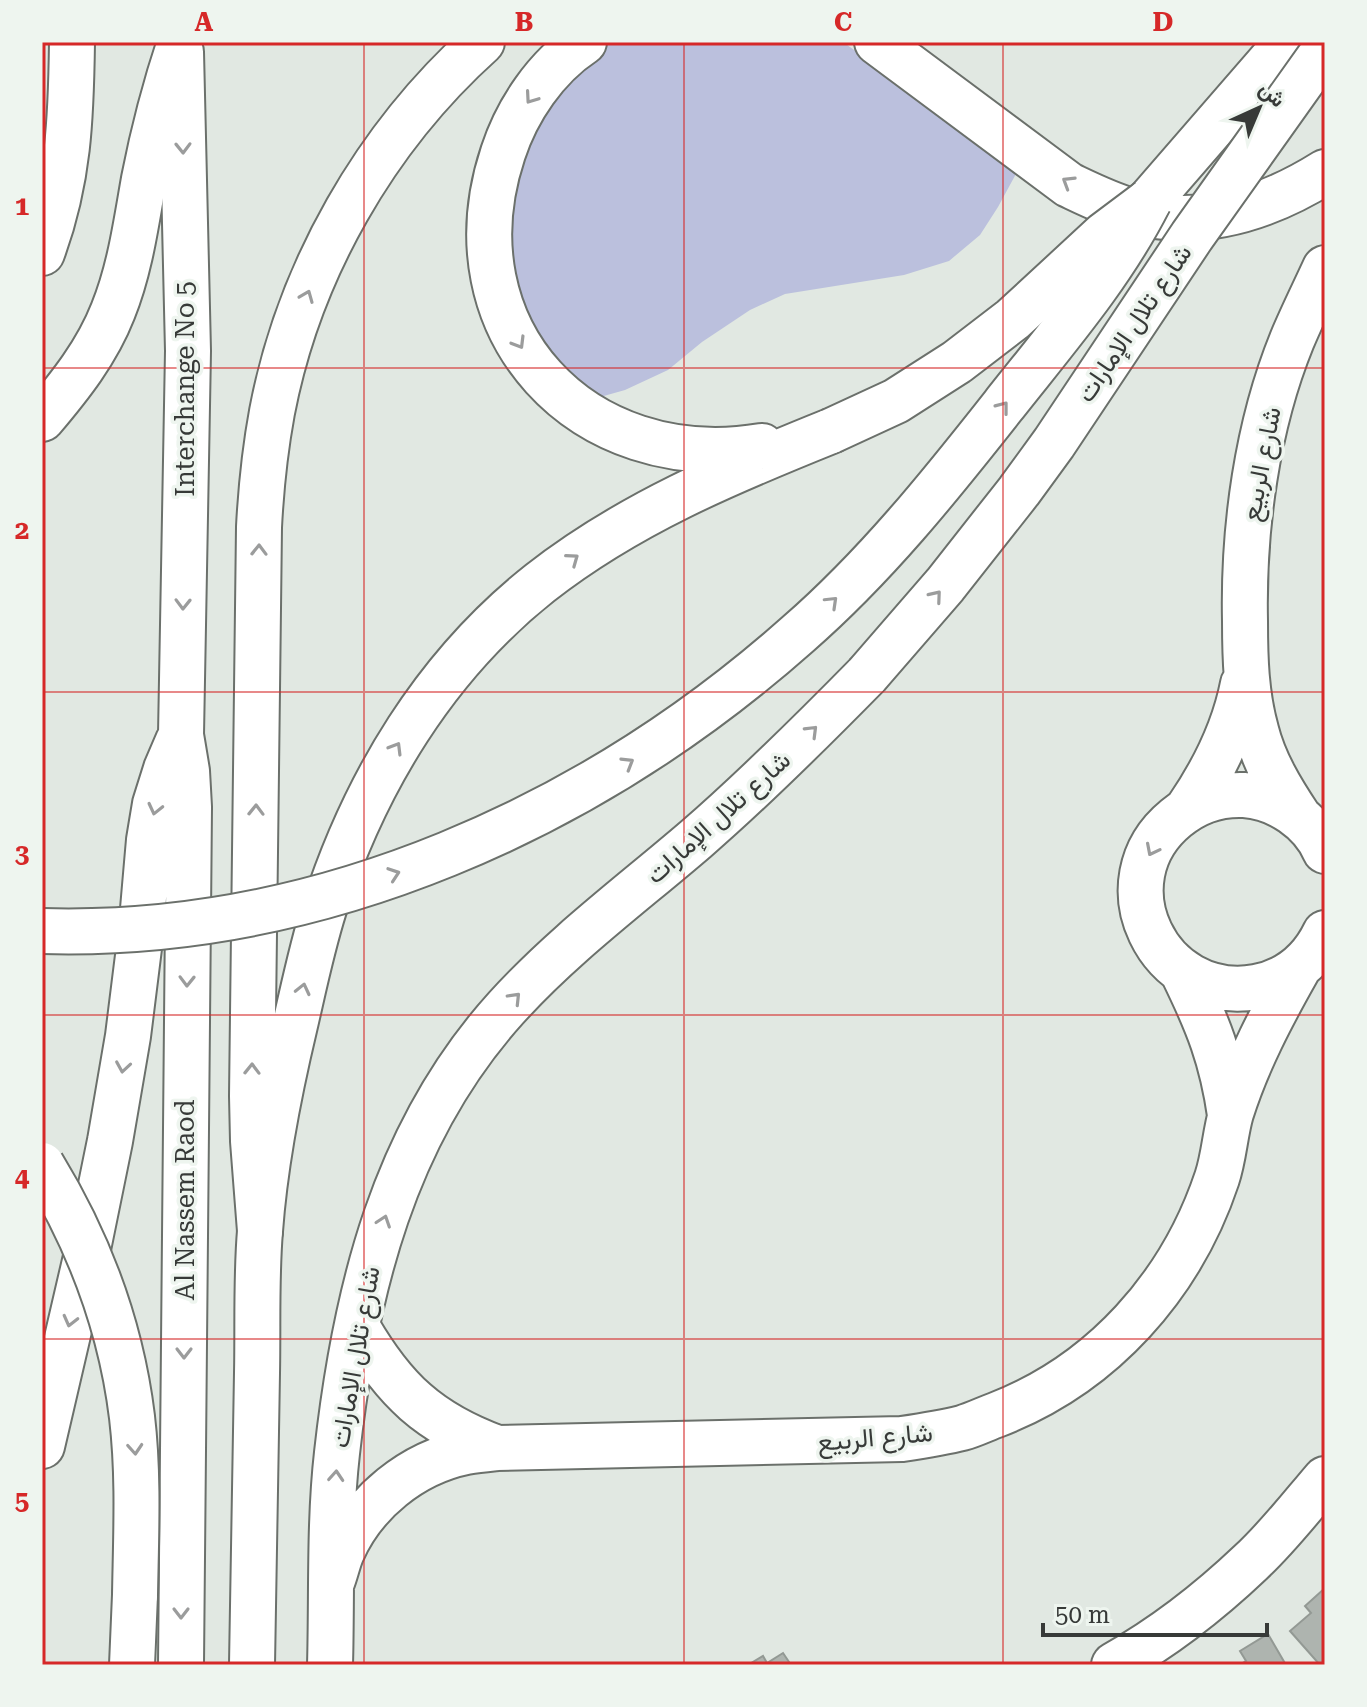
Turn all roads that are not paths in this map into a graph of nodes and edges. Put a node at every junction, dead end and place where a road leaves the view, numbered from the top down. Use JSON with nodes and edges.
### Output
{"nodes":[{"id":1,"x":72,"y":42,"type":"edge"},
{"id":2,"x":180,"y":42,"type":"edge"},
{"id":3,"x":482,"y":42,"type":"edge"},
{"id":4,"x":584,"y":42,"type":"edge"},
{"id":5,"x":877,"y":42,"type":"edge"},
{"id":6,"x":1287,"y":42,"type":"edge"},
{"id":7,"x":1325,"y":49,"type":"edge"},
{"id":8,"x":1325,"y":172,"type":"edge"},
{"id":9,"x":1149,"y":201,"type":"junction"},
{"id":10,"x":42,"y":253,"type":"edge"},
{"id":11,"x":1325,"y":268,"type":"edge"},
{"id":12,"x":42,"y":419,"type":"edge"},
{"id":13,"x":831,"y":431,"type":"junction"},
{"id":14,"x":1245,"y":670,"type":"junction"},
{"id":15,"x":181,"y":735,"type":"junction"},
{"id":16,"x":1188,"y":808,"type":"junction"},
{"id":17,"x":1317,"y":837,"type":"edge"},
{"id":18,"x":42,"y":931,"type":"edge"},
{"id":19,"x":1316,"y":949,"type":"edge"},
{"id":20,"x":1183,"y":973,"type":"junction"},
{"id":21,"x":1230,"y":1115,"type":"junction"},
{"id":22,"x":42,"y":1165,"type":"edge"},
{"id":23,"x":260,"y":1231,"type":"junction"},
{"id":24,"x":358,"y":1328,"type":"junction"},
{"id":25,"x":42,"y":1446,"type":"edge"},
{"id":26,"x":497,"y":1448,"type":"junction"},
{"id":27,"x":1325,"y":1479,"type":"edge"},
{"id":28,"x":332,"y":1582,"type":"junction"},
{"id":29,"x":132,"y":1665,"type":"edge"},
{"id":30,"x":181,"y":1665,"type":"edge"},
{"id":31,"x":252,"y":1665,"type":"edge"},
{"id":32,"x":330,"y":1665,"type":"edge"},
{"id":33,"x":1114,"y":1665,"type":"edge"}],
"edges":[{"from":1,"to":10,"type":"main road"},
{"from":2,"to":12,"type":"main road"},
{"from":2,"to":15,"type":"main road","name":"Interchange No 5","one_way":true},
{"from":23,"to":3,"type":"main road","one_way":true},
{"from":4,"to":13,"type":"main road","one_way":true},
{"from":8,"to":5,"type":"main road","one_way":true},
{"from":6,"to":9,"type":"main road"},
{"from":24,"to":7,"type":"main road","name":"شارع تلال الإمارات","one_way":true,"bridge":true},
{"from":9,"to":13,"type":"main road","bridge":true},
{"from":18,"to":9,"type":"main road","one_way":true,"bridge":true},
{"from":11,"to":14,"type":"main road","name":"شارع الربيع"},
{"from":23,"to":13,"type":"main road","one_way":true},
{"from":14,"to":16,"type":"main road","name":"شارع الربيع"},
{"from":14,"to":17,"type":"main road","name":"شارع الربيع"},
{"from":15,"to":25,"type":"main road","one_way":true},
{"from":15,"to":30,"type":"main road","name":"Al Nassem Raod","one_way":true},
{"from":16,"to":17,"type":"main road"},
{"from":16,"to":20,"type":"main road","one_way":true},
{"from":19,"to":20,"type":"main road"},
{"from":19,"to":21,"type":"main road","name":"شارع الربيع"},
{"from":20,"to":21,"type":"main road","name":"شارع الربيع"},
{"from":21,"to":26,"type":"main road","name":"شارع الربيع"},
{"from":22,"to":29,"type":"main road","one_way":true,"bridge":true},
{"from":23,"to":31,"type":"main road"},
{"from":24,"to":26,"type":"main road","name":"شارع الربيع"},
{"from":28,"to":24,"type":"main road","name":"شارع تلال الإمارات","one_way":true},
{"from":26,"to":28,"type":"main road","name":"شارع الربيع"},
{"from":27,"to":33,"type":"main road"},
{"from":28,"to":32,"type":"main road","name":"شارع تلال الإمارات"}]}
